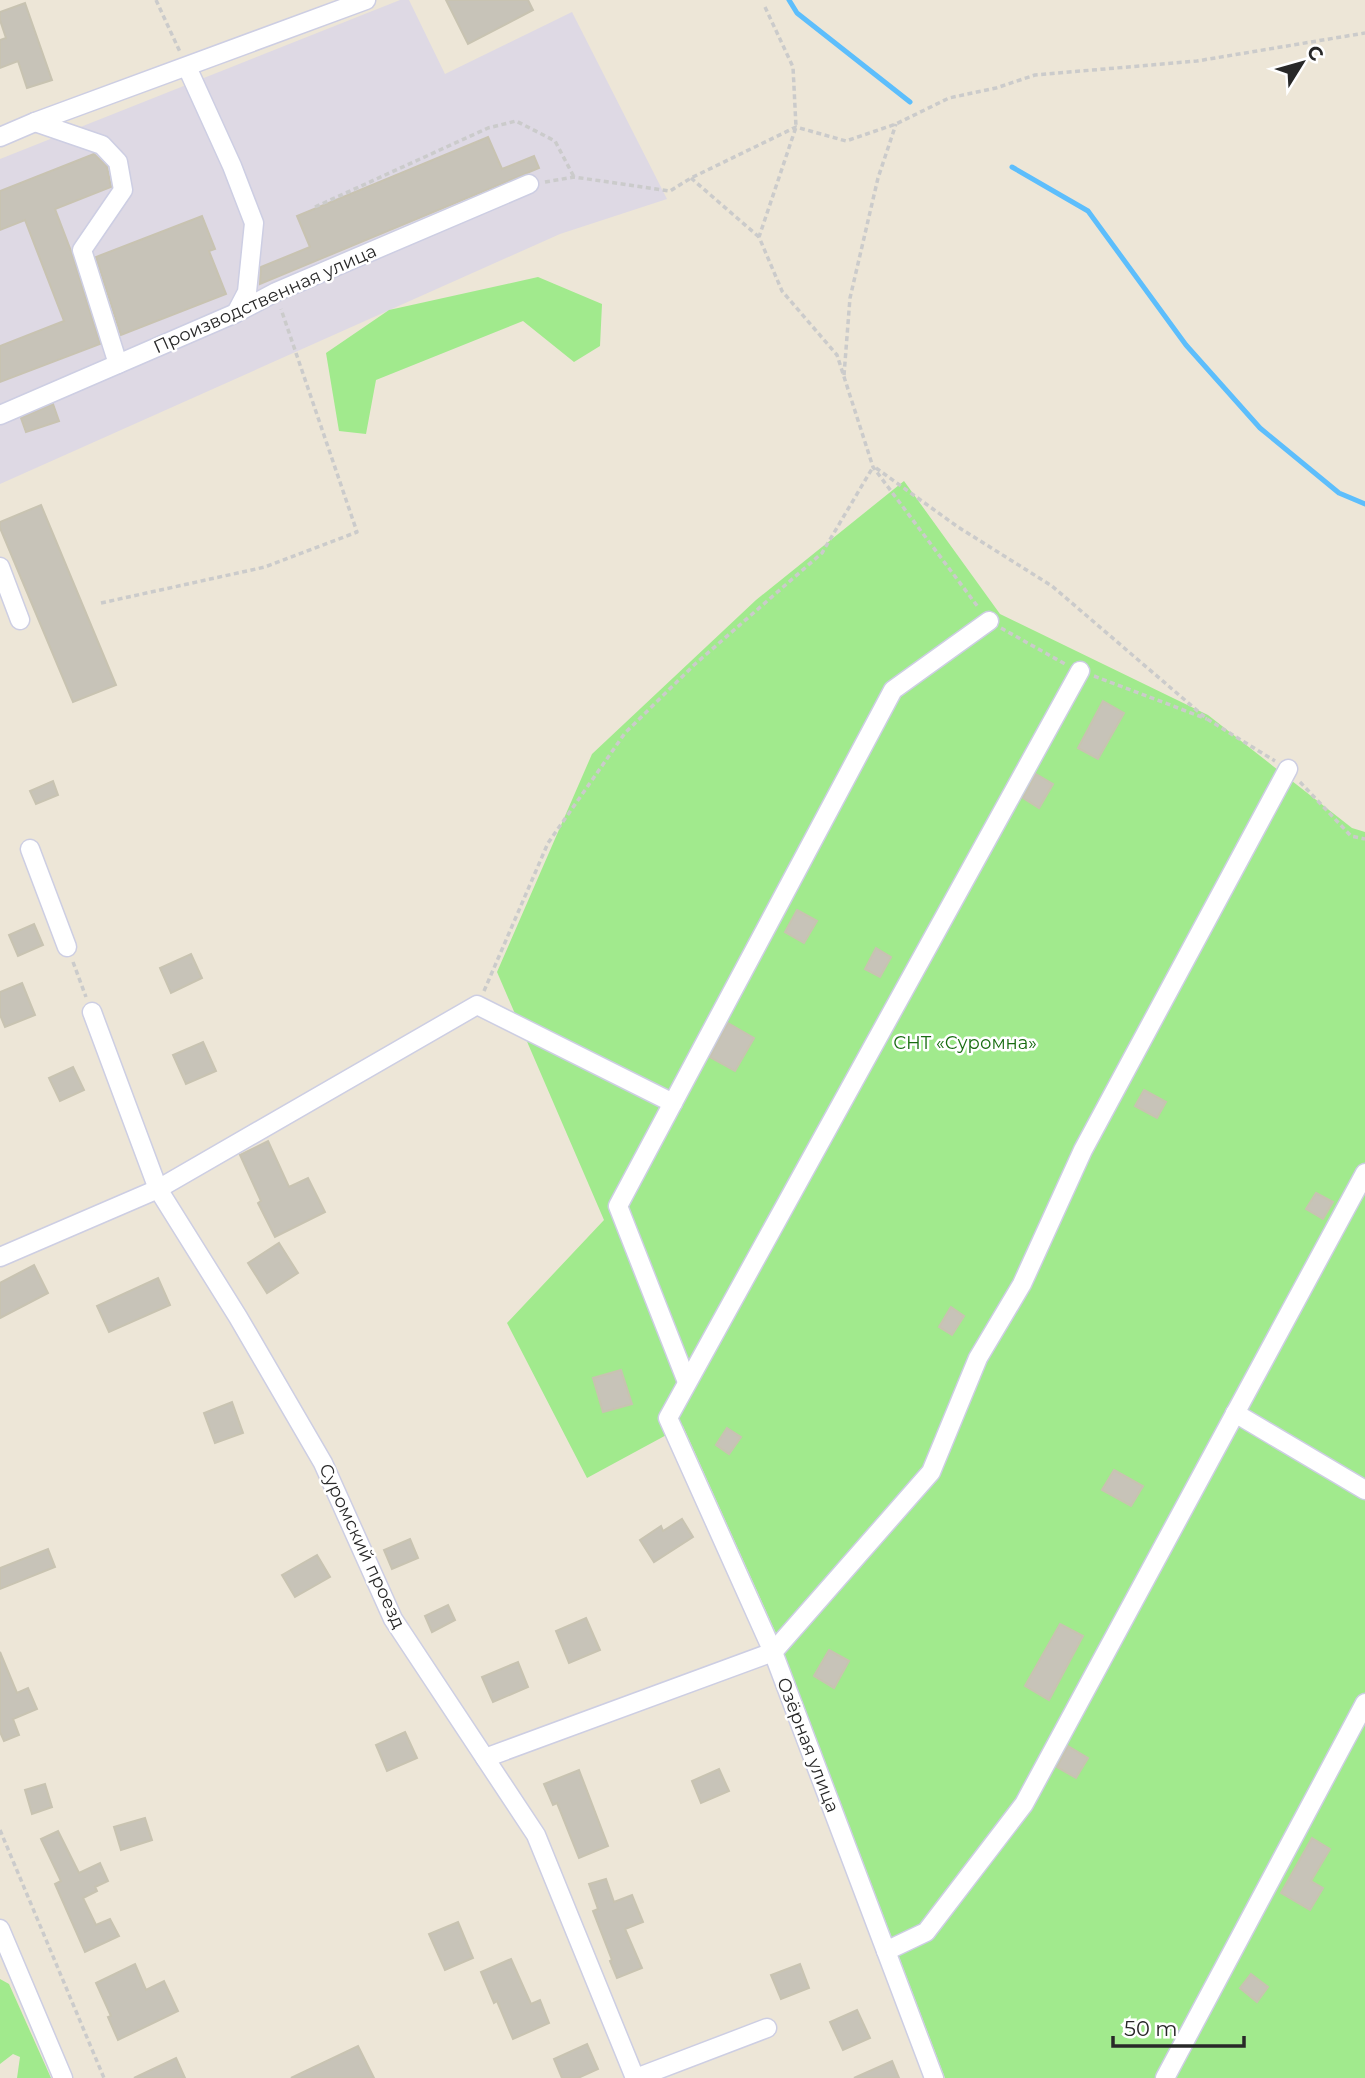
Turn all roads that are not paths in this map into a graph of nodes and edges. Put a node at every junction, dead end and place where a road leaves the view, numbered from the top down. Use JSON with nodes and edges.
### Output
{"nodes":[{"id":1,"x":366,"y":0,"type":"edge"},
{"id":2,"x":187,"y":67,"type":"junction"},
{"id":3,"x":35,"y":122,"type":"junction"},
{"id":4,"x":0,"y":137,"type":"edge"},
{"id":5,"x":529,"y":184,"type":"road end"},
{"id":6,"x":236,"y":313,"type":"junction"},
{"id":7,"x":118,"y":364,"type":"junction"},
{"id":8,"x":0,"y":415,"type":"edge"},
{"id":9,"x":0,"y":568,"type":"edge"},
{"id":10,"x":20,"y":620,"type":"dead end"},
{"id":11,"x":989,"y":621,"type":"road end"},
{"id":12,"x":1080,"y":671,"type":"dead end"},
{"id":13,"x":1288,"y":769,"type":"road end"},
{"id":14,"x":30,"y":849,"type":"dead end"},
{"id":15,"x":67,"y":947,"type":"road end"},
{"id":16,"x":92,"y":1012,"type":"road end"},
{"id":17,"x":673,"y":1103,"type":"junction"},
{"id":18,"x":1365,"y":1173,"type":"edge"},
{"id":19,"x":158,"y":1189,"type":"junction"},
{"id":20,"x":0,"y":1257,"type":"edge"},
{"id":21,"x":687,"y":1382,"type":"junction"},
{"id":22,"x":1235,"y":1413,"type":"junction"},
{"id":23,"x":1365,"y":1490,"type":"edge"},
{"id":24,"x":773,"y":1652,"type":"junction"},
{"id":25,"x":1365,"y":1703,"type":"edge"},
{"id":26,"x":485,"y":1758,"type":"junction"},
{"id":27,"x":0,"y":1928,"type":"edge"},
{"id":28,"x":886,"y":1951,"type":"junction"},
{"id":29,"x":768,"y":2028,"type":"dead end"},
{"id":30,"x":63,"y":2078,"type":"edge"},
{"id":31,"x":635,"y":2078,"type":"edge"},
{"id":32,"x":934,"y":2078,"type":"edge"},
{"id":33,"x":1164,"y":2078,"type":"edge"}],
"edges":[{"from":1,"to":2,"type":"street"},
{"from":2,"to":3,"type":"street"},
{"from":2,"to":6,"type":"street"},
{"from":3,"to":4,"type":"street"},
{"from":3,"to":7,"type":"street"},
{"from":5,"to":6,"type":"street","name":"Производственная улица"},
{"from":6,"to":7,"type":"street","name":"Производственная улица"},
{"from":7,"to":8,"type":"street","name":"Производственная улица"},
{"from":9,"to":10,"type":"street"},
{"from":11,"to":17,"type":"street"},
{"from":12,"to":21,"type":"street"},
{"from":13,"to":24,"type":"street"},
{"from":14,"to":15,"type":"street"},
{"from":16,"to":19,"type":"street","name":"Суромский проезд"},
{"from":17,"to":19,"type":"street"},
{"from":17,"to":21,"type":"street"},
{"from":18,"to":22,"type":"street"},
{"from":19,"to":20,"type":"street"},
{"from":19,"to":26,"type":"street","name":"Суромский проезд"},
{"from":21,"to":24,"type":"street","name":"Озёрная улица"},
{"from":22,"to":23,"type":"street"},
{"from":22,"to":28,"type":"street"},
{"from":24,"to":26,"type":"street"},
{"from":24,"to":28,"type":"street","name":"Озёрная улица"},
{"from":25,"to":33,"type":"street"},
{"from":26,"to":31,"type":"street","name":"Суромский проезд"},
{"from":27,"to":30,"type":"street"},
{"from":28,"to":32,"type":"street","name":"Озёрная улица"},
{"from":29,"to":31,"type":"street"}]}
